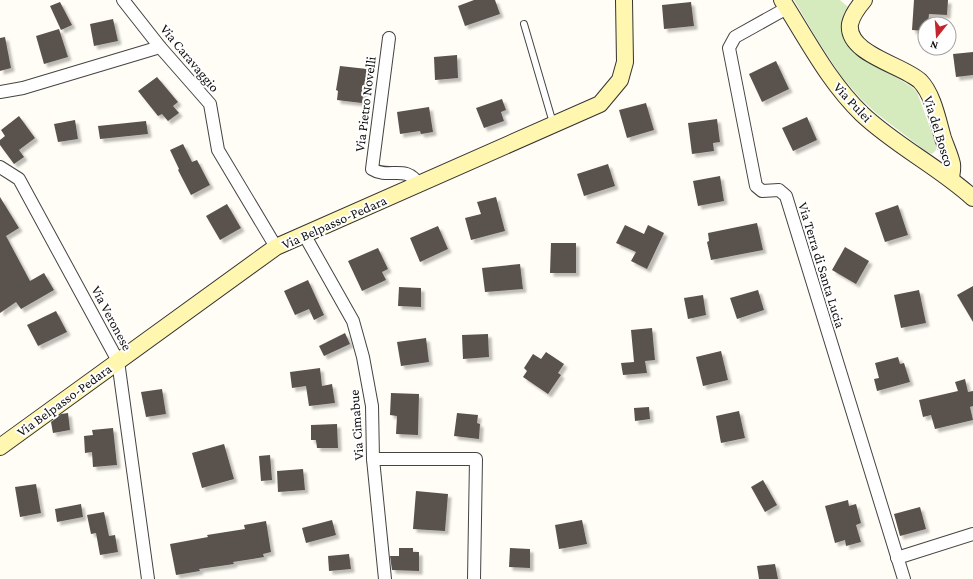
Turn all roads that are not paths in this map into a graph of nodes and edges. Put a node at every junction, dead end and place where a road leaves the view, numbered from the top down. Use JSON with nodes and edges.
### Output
{"nodes":[{"id":1,"x":123,"y":0,"type":"edge"},
{"id":2,"x":624,"y":0,"type":"edge"},
{"id":3,"x":864,"y":0,"type":"edge"},
{"id":4,"x":784,"y":4,"type":"edge"},
{"id":5,"x":524,"y":24,"type":"dead end"},
{"id":6,"x":389,"y":38,"type":"dead end"},
{"id":7,"x":160,"y":47,"type":"junction"},
{"id":8,"x":0,"y":92,"type":"edge"},
{"id":9,"x":554,"y":124,"type":"junction"},
{"id":10,"x":0,"y":167,"type":"edge"},
{"id":11,"x":951,"y":179,"type":"junction"},
{"id":12,"x":419,"y":185,"type":"junction"},
{"id":13,"x":973,"y":198,"type":"edge"},
{"id":14,"x":305,"y":236,"type":"junction"},
{"id":15,"x":276,"y":248,"type":"junction"},
{"id":16,"x":118,"y":361,"type":"junction"},
{"id":17,"x":0,"y":447,"type":"edge"},
{"id":18,"x":373,"y":459,"type":"junction"},
{"id":19,"x":973,"y":534,"type":"edge"},
{"id":20,"x":897,"y":558,"type":"junction"},
{"id":21,"x":148,"y":579,"type":"edge"},
{"id":22,"x":385,"y":579,"type":"edge"},
{"id":23,"x":474,"y":579,"type":"edge"},
{"id":24,"x":904,"y":579,"type":"edge"}],
"edges":[{"from":1,"to":7,"type":"street","name":"Via Caravaggio"},
{"from":2,"to":9,"type":"street","name":"Via Belpasso-Pedara"},
{"from":3,"to":11,"type":"street","name":"Via del Bosco"},
{"from":4,"to":11,"type":"street","name":"Via Pulei"},
{"from":4,"to":20,"type":"street","name":"Via Terra di Santa Lucia"},
{"from":5,"to":9,"type":"lane"},
{"from":6,"to":12,"type":"street","name":"Via Pietro Novelli"},
{"from":7,"to":8,"type":"street"},
{"from":7,"to":15,"type":"street","name":"Via Caravaggio"},
{"from":9,"to":12,"type":"street","name":"Via Belpasso-Pedara"},
{"from":10,"to":16,"type":"street","name":"Via Veronese"},
{"from":11,"to":13,"type":"street","name":"Via del Bosco"},
{"from":12,"to":14,"type":"street","name":"Via Belpasso-Pedara"},
{"from":14,"to":15,"type":"street","name":"Via Belpasso-Pedara"},
{"from":14,"to":18,"type":"street","name":"Via Cimabue"},
{"from":15,"to":16,"type":"street","name":"Via Belpasso-Pedara"},
{"from":16,"to":17,"type":"street","name":"Via Belpasso-Pedara"},
{"from":16,"to":21,"type":"street","name":"Via Veronese"},
{"from":18,"to":22,"type":"street","name":"Via Cimabue"},
{"from":18,"to":23,"type":"street"},
{"from":19,"to":20,"type":"street"},
{"from":20,"to":24,"type":"street","name":"Via Terra di Santa Lucia"}]}
